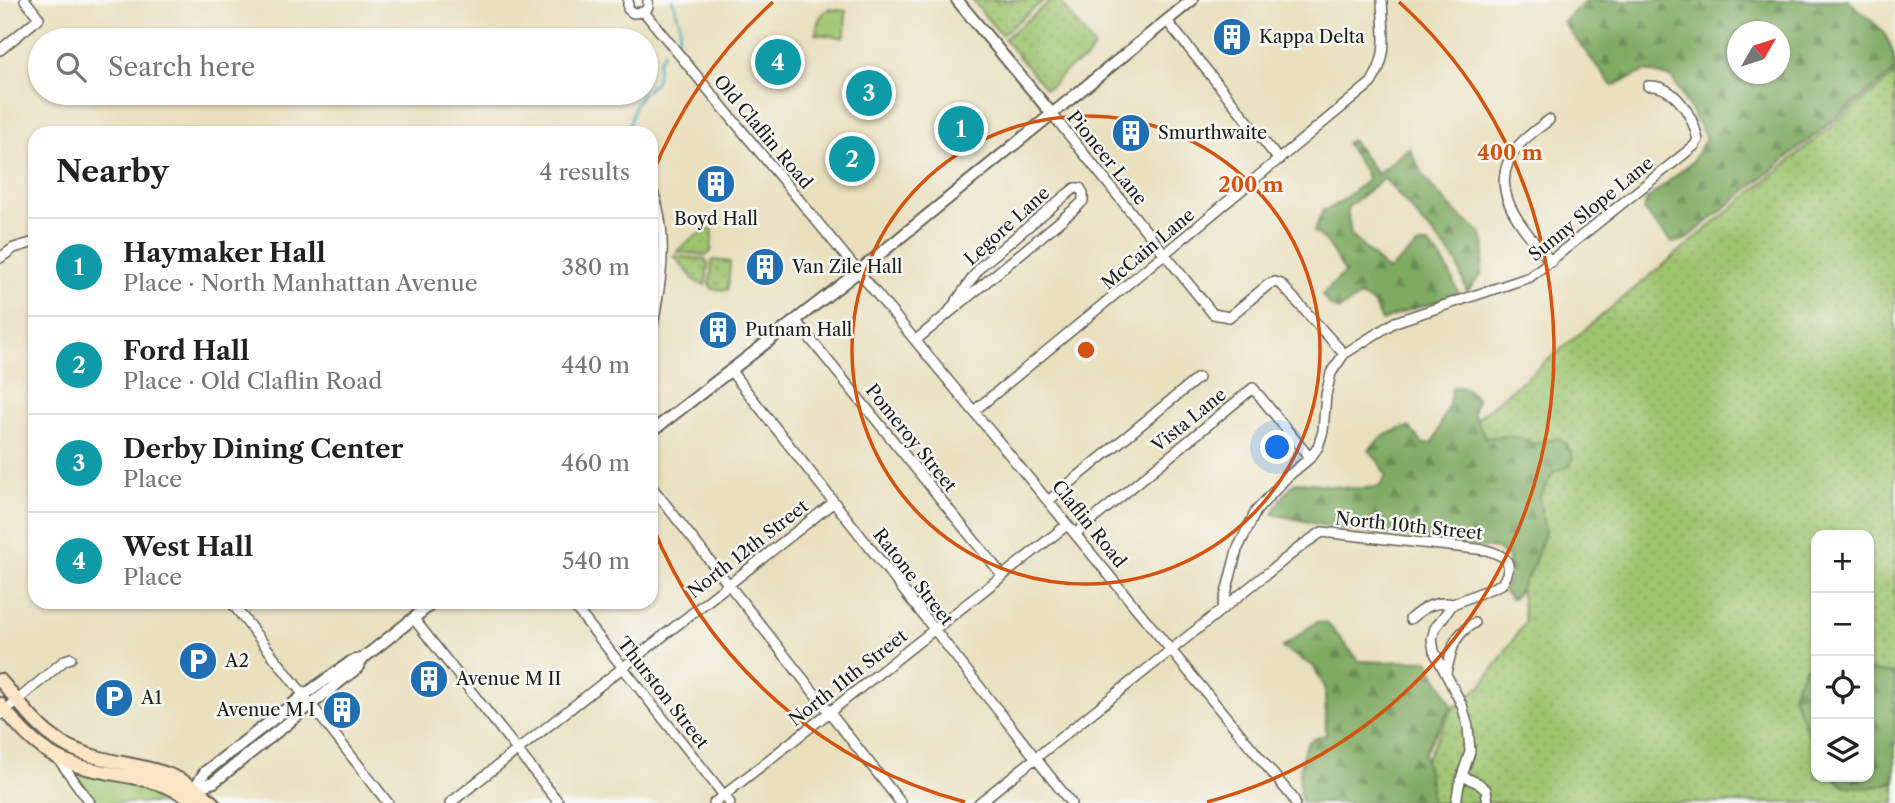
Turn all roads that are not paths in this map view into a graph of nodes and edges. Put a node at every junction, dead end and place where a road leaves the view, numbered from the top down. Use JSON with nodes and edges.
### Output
{"nodes":[{"id":1,"x":25,"y":0,"type":"edge"},
{"id":2,"x":628,"y":0,"type":"edge"},
{"id":3,"x":648,"y":0,"type":"edge"},
{"id":4,"x":957,"y":0,"type":"edge"},
{"id":5,"x":1192,"y":0,"type":"edge"},
{"id":6,"x":1382,"y":0,"type":"edge"},
{"id":7,"x":645,"y":12,"type":"junction"},
{"id":8,"x":1167,"y":21,"type":"junction"},
{"id":9,"x":658,"y":28,"type":"edge"},
{"id":10,"x":658,"y":28,"type":"edge"},
{"id":11,"x":0,"y":50,"type":"edge"},
{"id":12,"x":1648,"y":86,"type":"dead end"},
{"id":13,"x":1052,"y":114,"type":"junction"},
{"id":14,"x":1549,"y":120,"type":"dead end"},
{"id":15,"x":1279,"y":160,"type":"junction"},
{"id":16,"x":658,"y":207,"type":"edge"},
{"id":17,"x":28,"y":244,"type":"edge"},
{"id":18,"x":1165,"y":255,"type":"junction"},
{"id":19,"x":0,"y":258,"type":"edge"},
{"id":20,"x":1551,"y":262,"type":"junction"},
{"id":21,"x":859,"y":271,"type":"junction"},
{"id":22,"x":658,"y":273,"type":"edge"},
{"id":23,"x":948,"y":313,"type":"junction"},
{"id":24,"x":795,"y":320,"type":"junction"},
{"id":25,"x":916,"y":340,"type":"junction"},
{"id":26,"x":1344,"y":354,"type":"junction"},
{"id":27,"x":730,"y":370,"type":"junction"},
{"id":28,"x":1198,"y":378,"type":"dead end"},
{"id":29,"x":974,"y":411,"type":"junction"},
{"id":30,"x":658,"y":427,"type":"edge"},
{"id":31,"x":1310,"y":458,"type":"junction"},
{"id":32,"x":658,"y":495,"type":"edge"},
{"id":33,"x":1048,"y":501,"type":"junction"},
{"id":34,"x":834,"y":502,"type":"junction"},
{"id":35,"x":1067,"y":525,"type":"junction"},
{"id":36,"x":1075,"y":534,"type":"junction"},
{"id":37,"x":1003,"y":576,"type":"junction"},
{"id":38,"x":729,"y":584,"type":"junction"},
{"id":39,"x":1453,"y":604,"type":"junction"},
{"id":40,"x":236,"y":609,"type":"edge"},
{"id":41,"x":426,"y":609,"type":"edge"},
{"id":42,"x":577,"y":609,"type":"edge"},
{"id":43,"x":1222,"y":609,"type":"junction"},
{"id":44,"x":414,"y":619,"type":"junction"},
{"id":45,"x":1410,"y":619,"type":"dead end"},
{"id":46,"x":1474,"y":623,"type":"dead end"},
{"id":47,"x":934,"y":630,"type":"junction"},
{"id":48,"x":1171,"y":651,"type":"junction"},
{"id":49,"x":71,"y":658,"type":"dead end"},
{"id":50,"x":623,"y":667,"type":"junction"},
{"id":51,"x":1446,"y":673,"type":"junction"},
{"id":52,"x":0,"y":680,"type":"edge"},
{"id":53,"x":17,"y":700,"type":"junction"},
{"id":54,"x":307,"y":700,"type":"junction"},
{"id":55,"x":2,"y":710,"type":"edge"},
{"id":56,"x":830,"y":712,"type":"junction"},
{"id":57,"x":517,"y":750,"type":"junction"},
{"id":58,"x":57,"y":757,"type":"junction"},
{"id":59,"x":1035,"y":758,"type":"junction"},
{"id":60,"x":1462,"y":776,"type":"junction"},
{"id":61,"x":188,"y":798,"type":"edge"},
{"id":62,"x":727,"y":799,"type":"edge"},
{"id":63,"x":1294,"y":801,"type":"edge"},
{"id":64,"x":90,"y":803,"type":"edge"},
{"id":65,"x":213,"y":803,"type":"edge"},
{"id":66,"x":388,"y":803,"type":"edge"},
{"id":67,"x":450,"y":803,"type":"edge"},
{"id":68,"x":559,"y":803,"type":"edge"},
{"id":69,"x":715,"y":803,"type":"edge"},
{"id":70,"x":901,"y":803,"type":"edge"},
{"id":71,"x":979,"y":803,"type":"edge"},
{"id":72,"x":1071,"y":803,"type":"edge"},
{"id":73,"x":1456,"y":803,"type":"edge"},
{"id":74,"x":1488,"y":803,"type":"edge"}],
"edges":[{"from":1,"to":11,"type":"street"},
{"from":2,"to":7,"type":"street","name":"Old Claflin Road"},
{"from":3,"to":7,"type":"street"},
{"from":4,"to":13,"type":"street"},
{"from":5,"to":8,"type":"street"},
{"from":6,"to":15,"type":"street","name":"McCain Lane"},
{"from":7,"to":9,"type":"street","name":"Old Claflin Road"},
{"from":8,"to":13,"type":"street"},
{"from":8,"to":15,"type":"street"},
{"from":10,"to":21,"type":"street","name":"Old Claflin Road"},
{"from":12,"to":20,"type":"street","name":"Sunny Slope Lane"},
{"from":13,"to":18,"type":"street","name":"Pioneer Lane"},
{"from":13,"to":21,"type":"street"},
{"from":14,"to":20,"type":"street"},
{"from":15,"to":18,"type":"street","name":"McCain Lane"},
{"from":16,"to":22,"type":"street"},
{"from":17,"to":19,"type":"street"},
{"from":18,"to":26,"type":"street","name":"Pioneer Lane"},
{"from":18,"to":29,"type":"street","name":"McCain Lane"},
{"from":20,"to":26,"type":"street","name":"Sunny Slope Lane"},
{"from":21,"to":24,"type":"street"},
{"from":21,"to":25,"type":"street","name":"Claflin Road"},
{"from":23,"to":23,"type":"street","name":"Legore Lane"},
{"from":23,"to":25,"type":"street","name":"Legore Lane"},
{"from":24,"to":27,"type":"street"},
{"from":24,"to":37,"type":"street","name":"Pomeroy Street"},
{"from":25,"to":29,"type":"street","name":"Claflin Road"},
{"from":26,"to":31,"type":"street","name":"Sunny Slope Lane"},
{"from":27,"to":30,"type":"street"},
{"from":27,"to":34,"type":"street","name":"Ratone Street"},
{"from":28,"to":33,"type":"street"},
{"from":29,"to":33,"type":"street","name":"Claflin Road"},
{"from":31,"to":36,"type":"street","name":"Vista Lane"},
{"from":31,"to":43,"type":"street","name":"Sunny Slope Lane"},
{"from":32,"to":38,"type":"street"},
{"from":33,"to":35,"type":"street","name":"Claflin Road"},
{"from":34,"to":38,"type":"street","name":"North 12th Street"},
{"from":34,"to":47,"type":"street","name":"Ratone Street"},
{"from":35,"to":36,"type":"street","name":"Claflin Road"},
{"from":35,"to":37,"type":"street","name":"North 11th Street"},
{"from":36,"to":48,"type":"street","name":"Claflin Road"},
{"from":37,"to":47,"type":"street","name":"North 11th Street"},
{"from":38,"to":50,"type":"street","name":"North 12th Street"},
{"from":38,"to":56,"type":"street"},
{"from":39,"to":43,"type":"street","name":"North 10th Street"},
{"from":39,"to":45,"type":"street"},
{"from":39,"to":51,"type":"street"},
{"from":40,"to":54,"type":"street"},
{"from":41,"to":44,"type":"street"},
{"from":42,"to":50,"type":"street","name":"Thurston Street"},
{"from":43,"to":48,"type":"street","name":"North 10th Street"},
{"from":44,"to":54,"type":"street"},
{"from":44,"to":57,"type":"street"},
{"from":46,"to":51,"type":"street"},
{"from":47,"to":56,"type":"street","name":"North 11th Street"},
{"from":47,"to":59,"type":"street","name":"Ratone Street"},
{"from":48,"to":59,"type":"street","name":"North 10th Street"},
{"from":48,"to":63,"type":"street","name":"Claflin Road"},
{"from":49,"to":53,"type":"street"},
{"from":50,"to":57,"type":"street","name":"North 12th Street"},
{"from":50,"to":62,"type":"street","name":"Thurston Street"},
{"from":51,"to":60,"type":"street"},
{"from":52,"to":53,"type":"main road"},
{"from":53,"to":55,"type":"street"},
{"from":53,"to":61,"type":"main road"},
{"from":54,"to":61,"type":"street"},
{"from":54,"to":66,"type":"street"},
{"from":55,"to":58,"type":"main road"},
{"from":56,"to":62,"type":"street","name":"North 11th Street"},
{"from":56,"to":70,"type":"street"},
{"from":57,"to":67,"type":"street","name":"North 12th Street"},
{"from":57,"to":68,"type":"street"},
{"from":58,"to":61,"type":"main road"},
{"from":58,"to":64,"type":"street"},
{"from":59,"to":71,"type":"street","name":"North 10th Street"},
{"from":59,"to":72,"type":"street","name":"Ratone Street"},
{"from":60,"to":73,"type":"street"},
{"from":60,"to":74,"type":"street"},
{"from":61,"to":65,"type":"main road"},
{"from":62,"to":69,"type":"street","name":"North 11th Street"}]}
